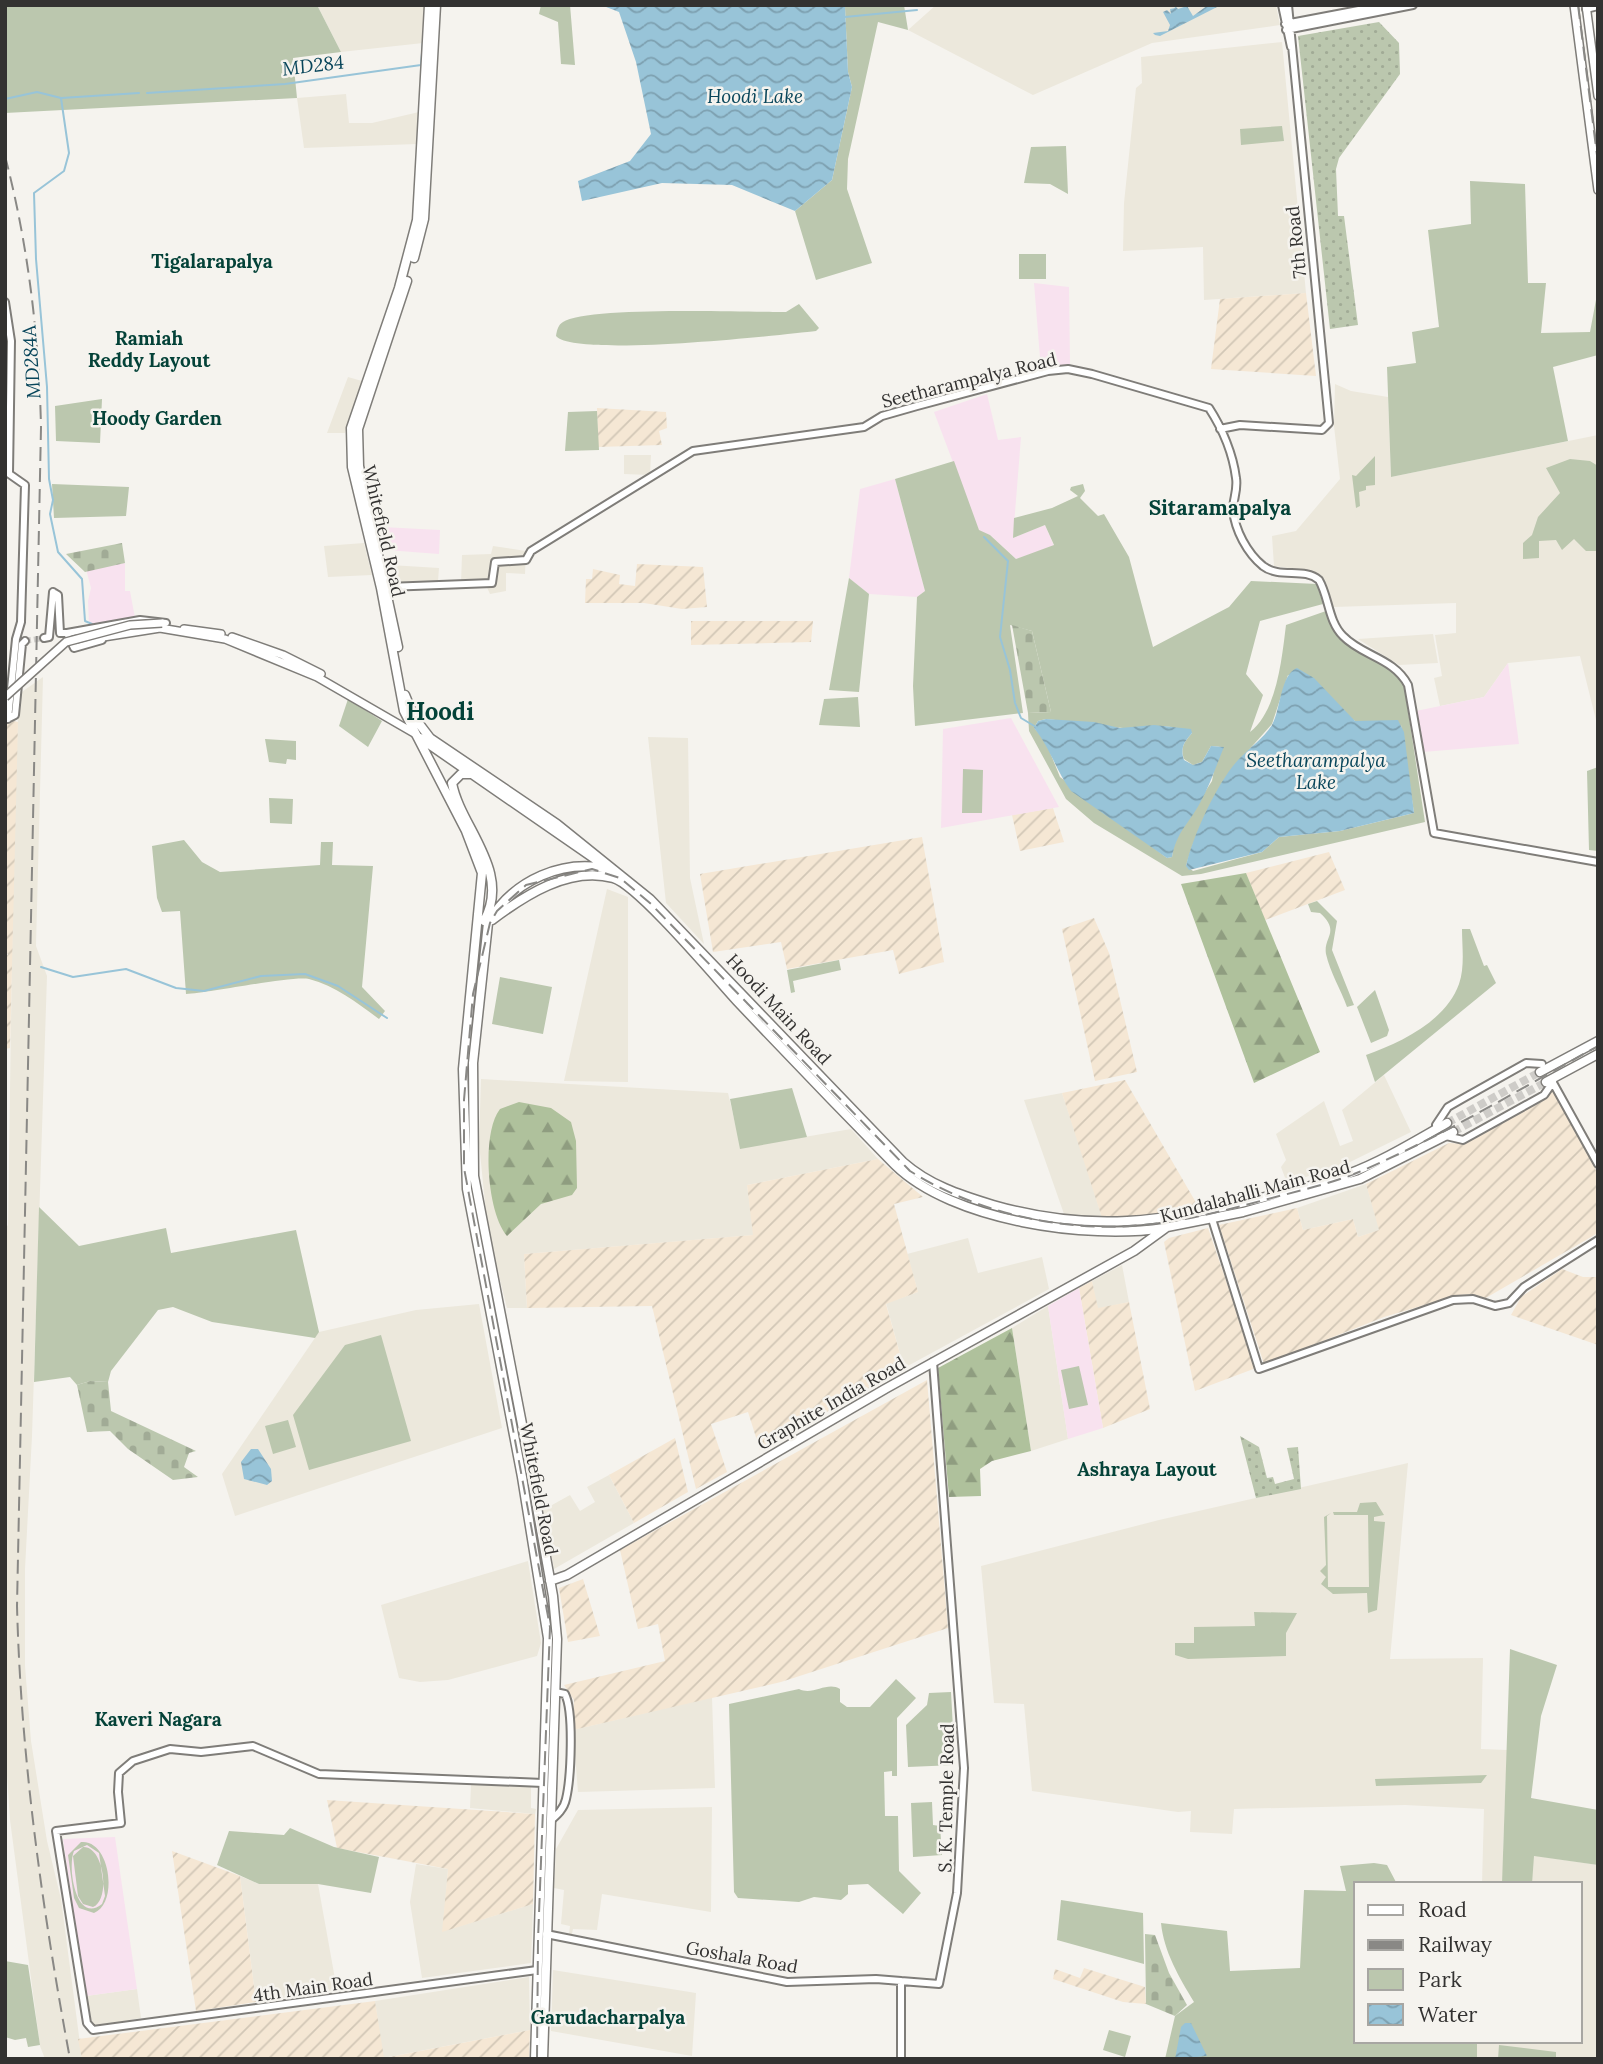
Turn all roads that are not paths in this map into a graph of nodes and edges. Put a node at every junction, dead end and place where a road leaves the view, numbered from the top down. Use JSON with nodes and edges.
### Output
{"nodes":[{"id":1,"x":429,"y":5,"type":"edge"},
{"id":2,"x":436,"y":5,"type":"edge"},
{"id":3,"x":1282,"y":5,"type":"edge"},
{"id":4,"x":1287,"y":5,"type":"edge"},
{"id":5,"x":1385,"y":5,"type":"edge"},
{"id":6,"x":1413,"y":5,"type":"edge"},
{"id":7,"x":1574,"y":5,"type":"edge"},
{"id":8,"x":1598,"y":6,"type":"edge"},
{"id":9,"x":1586,"y":7,"type":"edge"},
{"id":10,"x":1288,"y":27,"type":"junction"},
{"id":11,"x":1598,"y":96,"type":"edge"},
{"id":12,"x":425,"y":142,"type":"junction"},
{"id":13,"x":1598,"y":189,"type":"edge"},
{"id":14,"x":5,"y":302,"type":"edge"},
{"id":15,"x":1220,"y":429,"type":"junction"},
{"id":16,"x":353,"y":438,"type":"junction"},
{"id":17,"x":7,"y":472,"type":"edge"},
{"id":18,"x":387,"y":587,"type":"junction"},
{"id":19,"x":164,"y":626,"type":"junction"},
{"id":20,"x":66,"y":633,"type":"junction"},
{"id":21,"x":44,"y":638,"type":"dead end"},
{"id":22,"x":25,"y":641,"type":"dead end"},
{"id":23,"x":7,"y":693,"type":"edge"},
{"id":24,"x":5,"y":702,"type":"edge"},
{"id":25,"x":8,"y":719,"type":"edge"},
{"id":26,"x":419,"y":733,"type":"junction"},
{"id":27,"x":473,"y":773,"type":"junction"},
{"id":28,"x":541,"y":817,"type":"junction"},
{"id":29,"x":1598,"y":862,"type":"edge"},
{"id":30,"x":613,"y":871,"type":"junction"},
{"id":31,"x":652,"y":905,"type":"junction"},
{"id":32,"x":488,"y":923,"type":"junction"},
{"id":33,"x":478,"y":929,"type":"junction"},
{"id":34,"x":1598,"y":1041,"type":"edge"},
{"id":35,"x":1598,"y":1054,"type":"edge"},
{"id":36,"x":1541,"y":1068,"type":"joint"},
{"id":37,"x":1550,"y":1081,"type":"junction"},
{"id":38,"x":1447,"y":1123,"type":"tunnel mouth"},
{"id":39,"x":1438,"y":1129,"type":"junction"},
{"id":40,"x":1450,"y":1134,"type":"joint"},
{"id":41,"x":1598,"y":1164,"type":"edge"},
{"id":42,"x":1212,"y":1219,"type":"junction"},
{"id":43,"x":1144,"y":1222,"type":"joint"},
{"id":44,"x":1167,"y":1223,"type":"junction"},
{"id":45,"x":1598,"y":1240,"type":"edge"},
{"id":46,"x":1142,"y":1245,"type":"joint"},
{"id":47,"x":931,"y":1363,"type":"junction"},
{"id":48,"x":550,"y":1581,"type":"junction"},
{"id":49,"x":551,"y":1619,"type":"junction"},
{"id":50,"x":555,"y":1692,"type":"junction"},
{"id":51,"x":543,"y":1783,"type":"junction"},
{"id":52,"x":550,"y":1821,"type":"junction"},
{"id":53,"x":546,"y":1934,"type":"junction"},
{"id":54,"x":537,"y":1970,"type":"junction"},
{"id":55,"x":901,"y":1981,"type":"junction"},
{"id":56,"x":939,"y":1984,"type":"joint"},
{"id":57,"x":535,"y":2059,"type":"edge"},
{"id":58,"x":543,"y":2059,"type":"edge"},
{"id":59,"x":901,"y":2059,"type":"edge"}],
"edges":[{"from":1,"to":12,"type":"main road","name":"Whitefield Road"},
{"from":2,"to":12,"type":"main road","name":"Whitefield Road"},
{"from":3,"to":10,"type":"street","name":"7th Road"},
{"from":4,"to":10,"type":"street","name":"7th Road"},
{"from":5,"to":10,"type":"street"},
{"from":6,"to":10,"type":"street"},
{"from":7,"to":13,"type":"main road"},
{"from":8,"to":9,"type":"street"},
{"from":9,"to":11,"type":"main road"},
{"from":10,"to":15,"type":"street","name":"7th Road"},
{"from":12,"to":16,"type":"main road","name":"Whitefield Road"},
{"from":14,"to":17,"type":"street"},
{"from":15,"to":18,"type":"street","name":"Seetharampalya Road"},
{"from":15,"to":29,"type":"street","name":"Seetharampalya Road"},
{"from":16,"to":18,"type":"main road","name":"Whitefield Road"},
{"from":16,"to":26,"type":"main road","name":"Whitefield Road"},
{"from":17,"to":23,"type":"street"},
{"from":18,"to":26,"type":"main road","name":"Whitefield Road"},
{"from":19,"to":20,"type":"street"},
{"from":19,"to":20,"type":"street"},
{"from":19,"to":23,"type":"main road","bridge":true},
{"from":19,"to":24,"type":"main road","bridge":true},
{"from":19,"to":26,"type":"main road","name":"Hoodi Main Road"},
{"from":20,"to":21,"type":"street"},
{"from":22,"to":25,"type":"street"},
{"from":23,"to":25,"type":"street"},
{"from":26,"to":27,"type":"main road","name":"Hoodi Main Road"},
{"from":26,"to":28,"type":"main road","name":"Hoodi Main Road"},
{"from":26,"to":33,"type":"main road","name":"Whitefield Road"},
{"from":27,"to":28,"type":"main road","name":"Hoodi Main Road"},
{"from":27,"to":33,"type":"main road","name":"Whitefield Road"},
{"from":28,"to":30,"type":"main road","name":"Hoodi Main Road"},
{"from":30,"to":31,"type":"main road","name":"Hoodi Main Road"},
{"from":30,"to":32,"type":"main road"},
{"from":30,"to":32,"type":"main road"},
{"from":31,"to":43,"type":"main road","name":"Hoodi Main Road"},
{"from":31,"to":44,"type":"main road","name":"Hoodi Main Road"},
{"from":32,"to":48,"type":"main road","name":"Whitefield Road"},
{"from":33,"to":49,"type":"main road","name":"Whitefield Road"},
{"from":34,"to":36,"type":"main road"},
{"from":35,"to":37,"type":"main road"},
{"from":36,"to":39,"type":"street"},
{"from":37,"to":40,"type":"street"},
{"from":37,"to":41,"type":"street"},
{"from":38,"to":39,"type":"main road","name":"Kundalahalli Main Road"},
{"from":39,"to":44,"type":"main road","name":"Kundalahalli Main Road"},
{"from":40,"to":42,"type":"main road","name":"Kundalahalli Main Road"},
{"from":42,"to":44,"type":"main road","name":"Kundalahalli Main Road"},
{"from":42,"to":45,"type":"street"},
{"from":43,"to":44,"type":"main road","name":"Kundalahalli Main Road"},
{"from":44,"to":46,"type":"main road","name":"Kundalahalli Main Road"},
{"from":46,"to":47,"type":"main road","name":"Graphite India Road"},
{"from":47,"to":48,"type":"main road","name":"Graphite India Road"},
{"from":47,"to":56,"type":"street","name":"S. K. Temple Road"},
{"from":48,"to":49,"type":"main road","name":"Whitefield Road"},
{"from":49,"to":50,"type":"main road","name":"Whitefield Road"},
{"from":49,"to":51,"type":"main road","name":"Whitefield Road"},
{"from":50,"to":52,"type":"main road","name":"Whitefield Road"},
{"from":50,"to":52,"type":"street"},
{"from":51,"to":54,"type":"main road","name":"Whitefield Road"},
{"from":51,"to":54,"type":"street","name":"4th Main Road"},
{"from":52,"to":53,"type":"main road","name":"Whitefield Road"},
{"from":53,"to":55,"type":"street","name":"Goshala Road"},
{"from":53,"to":58,"type":"main road","name":"Whitefield Road"},
{"from":54,"to":57,"type":"main road","name":"Whitefield Road"},
{"from":55,"to":56,"type":"street","name":"Goshala Road"},
{"from":55,"to":59,"type":"street"}]}
